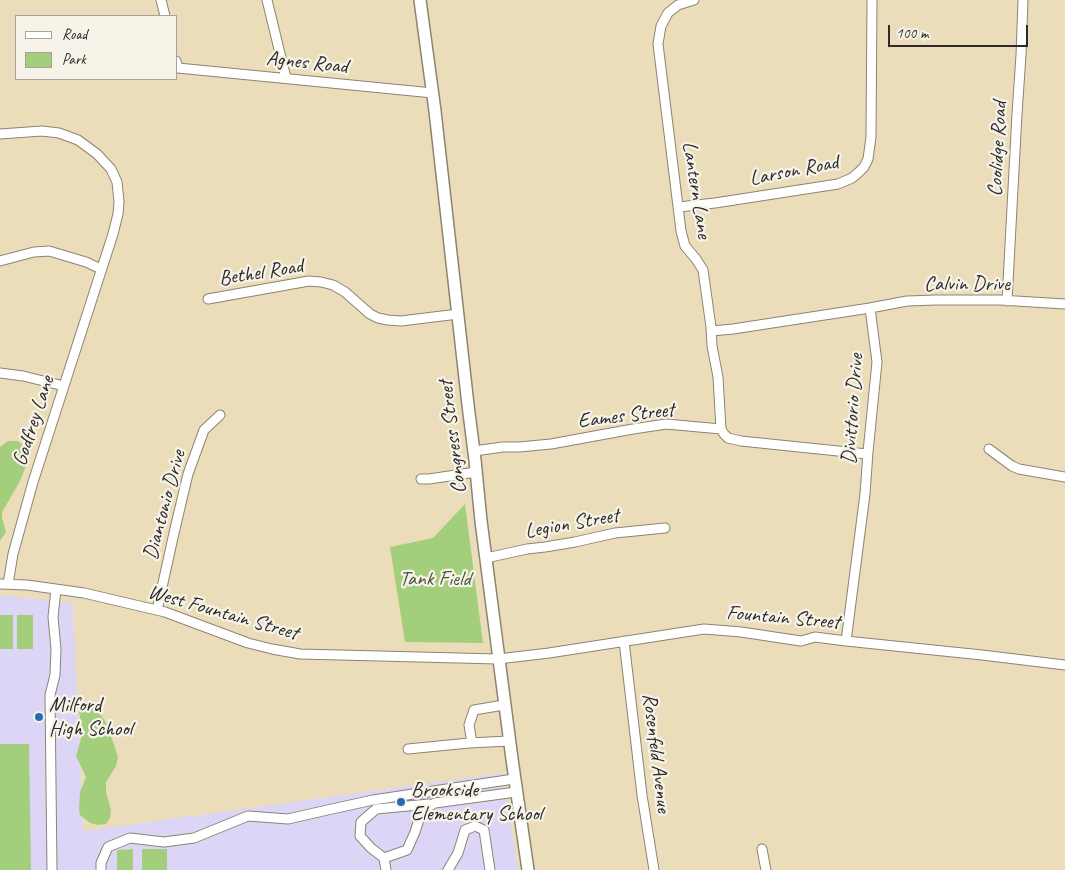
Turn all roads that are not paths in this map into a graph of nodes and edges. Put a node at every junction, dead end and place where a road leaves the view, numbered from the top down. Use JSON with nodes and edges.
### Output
{"nodes":[{"id":1,"x":161,"y":0,"type":"edge"},
{"id":2,"x":267,"y":0,"type":"edge"},
{"id":3,"x":420,"y":0,"type":"edge"},
{"id":4,"x":694,"y":0,"type":"edge"},
{"id":5,"x":872,"y":0,"type":"edge"},
{"id":6,"x":1023,"y":0,"type":"edge"},
{"id":7,"x":165,"y":15,"type":"edge"},
{"id":8,"x":178,"y":65,"type":"edge"},
{"id":9,"x":286,"y":78,"type":"junction"},
{"id":10,"x":433,"y":93,"type":"junction"},
{"id":11,"x":0,"y":134,"type":"edge"},
{"id":12,"x":679,"y":207,"type":"junction"},
{"id":13,"x":0,"y":261,"type":"edge"},
{"id":14,"x":101,"y":269,"type":"junction"},
{"id":15,"x":208,"y":299,"type":"dead end"},
{"id":16,"x":1007,"y":301,"type":"junction"},
{"id":17,"x":1065,"y":304,"type":"edge"},
{"id":18,"x":870,"y":308,"type":"junction"},
{"id":19,"x":458,"y":314,"type":"junction"},
{"id":20,"x":711,"y":331,"type":"junction"},
{"id":21,"x":0,"y":374,"type":"edge"},
{"id":22,"x":64,"y":386,"type":"junction"},
{"id":23,"x":220,"y":415,"type":"dead end"},
{"id":24,"x":721,"y":429,"type":"junction"},
{"id":25,"x":989,"y":449,"type":"dead end"},
{"id":26,"x":474,"y":451,"type":"junction"},
{"id":27,"x":867,"y":454,"type":"junction"},
{"id":28,"x":476,"y":472,"type":"junction"},
{"id":29,"x":1065,"y":477,"type":"edge"},
{"id":30,"x":422,"y":479,"type":"dead end"},
{"id":31,"x":665,"y":528,"type":"dead end"},
{"id":32,"x":486,"y":558,"type":"junction"},
{"id":33,"x":4,"y":584,"type":"edge"},
{"id":34,"x":56,"y":589,"type":"junction"},
{"id":35,"x":157,"y":610,"type":"junction"},
{"id":36,"x":624,"y":641,"type":"junction"},
{"id":37,"x":846,"y":641,"type":"junction"},
{"id":38,"x":498,"y":659,"type":"junction"},
{"id":39,"x":1065,"y":665,"type":"edge"},
{"id":40,"x":504,"y":706,"type":"junction"},
{"id":41,"x":509,"y":741,"type":"junction"},
{"id":42,"x":472,"y":743,"type":"junction"},
{"id":43,"x":408,"y":749,"type":"dead end"},
{"id":44,"x":514,"y":779,"type":"junction"},
{"id":45,"x":516,"y":792,"type":"junction"},
{"id":46,"x":435,"y":803,"type":"junction"},
{"id":47,"x":762,"y":849,"type":"dead end"},
{"id":48,"x":384,"y":858,"type":"junction"},
{"id":49,"x":52,"y":870,"type":"edge"},
{"id":50,"x":101,"y":870,"type":"edge"},
{"id":51,"x":386,"y":870,"type":"edge"},
{"id":52,"x":448,"y":870,"type":"edge"},
{"id":53,"x":490,"y":870,"type":"edge"},
{"id":54,"x":528,"y":870,"type":"edge"},
{"id":55,"x":654,"y":870,"type":"edge"},
{"id":56,"x":766,"y":870,"type":"edge"}],
"edges":[{"from":1,"to":7,"type":"street"},
{"from":2,"to":9,"type":"street"},
{"from":3,"to":10,"type":"main road","name":"Congress Street"},
{"from":4,"to":12,"type":"street","name":"Lantern Lane"},
{"from":5,"to":12,"type":"street","name":"Larson Road"},
{"from":6,"to":16,"type":"street","name":"Coolidge Road"},
{"from":8,"to":9,"type":"street","name":"Agnes Road"},
{"from":9,"to":10,"type":"street","name":"Agnes Road"},
{"from":10,"to":19,"type":"main road","name":"Congress Street"},
{"from":11,"to":14,"type":"street","name":"Godfrey Lane"},
{"from":12,"to":20,"type":"street","name":"Lantern Lane"},
{"from":13,"to":14,"type":"street"},
{"from":14,"to":22,"type":"street","name":"Godfrey Lane"},
{"from":15,"to":19,"type":"street","name":"Bethel Road"},
{"from":16,"to":17,"type":"street","name":"Calvin Drive"},
{"from":16,"to":18,"type":"street","name":"Calvin Drive"},
{"from":18,"to":20,"type":"street"},
{"from":18,"to":27,"type":"street","name":"Divittorio Drive"},
{"from":19,"to":26,"type":"main road","name":"Congress Street"},
{"from":20,"to":24,"type":"street","name":"Lantern Lane"},
{"from":21,"to":22,"type":"street"},
{"from":22,"to":33,"type":"street","name":"Godfrey Lane"},
{"from":23,"to":35,"type":"street","name":"Diantonio Drive"},
{"from":24,"to":26,"type":"street","name":"Eames Street"},
{"from":24,"to":27,"type":"street","name":"Eames Street"},
{"from":25,"to":29,"type":"street"},
{"from":26,"to":28,"type":"main road","name":"Congress Street"},
{"from":27,"to":37,"type":"street","name":"Divittorio Drive"},
{"from":28,"to":30,"type":"street"},
{"from":28,"to":32,"type":"main road","name":"Congress Street"},
{"from":31,"to":32,"type":"street","name":"Legion Street"},
{"from":32,"to":38,"type":"main road","name":"Congress Street"},
{"from":33,"to":34,"type":"street","name":"West Fountain Street"},
{"from":34,"to":35,"type":"street","name":"West Fountain Street"},
{"from":34,"to":49,"type":"street"},
{"from":35,"to":38,"type":"street","name":"West Fountain Street"},
{"from":36,"to":37,"type":"street","name":"Fountain Street"},
{"from":36,"to":38,"type":"street","name":"Fountain Street"},
{"from":36,"to":55,"type":"street","name":"Rosenfeld Avenue"},
{"from":37,"to":39,"type":"street","name":"Fountain Street"},
{"from":38,"to":40,"type":"main road","name":"Congress Street"},
{"from":40,"to":41,"type":"main road","name":"Congress Street"},
{"from":40,"to":42,"type":"street"},
{"from":41,"to":42,"type":"street"},
{"from":41,"to":44,"type":"main road","name":"Congress Street"},
{"from":42,"to":43,"type":"street"},
{"from":44,"to":45,"type":"main road","name":"Congress Street"},
{"from":44,"to":50,"type":"street"},
{"from":45,"to":46,"type":"street"},
{"from":45,"to":54,"type":"main road","name":"Congress Street"},
{"from":46,"to":48,"type":"street"},
{"from":46,"to":48,"type":"street"},
{"from":47,"to":56,"type":"street"},
{"from":48,"to":51,"type":"street"},
{"from":52,"to":53,"type":"street"}]}
